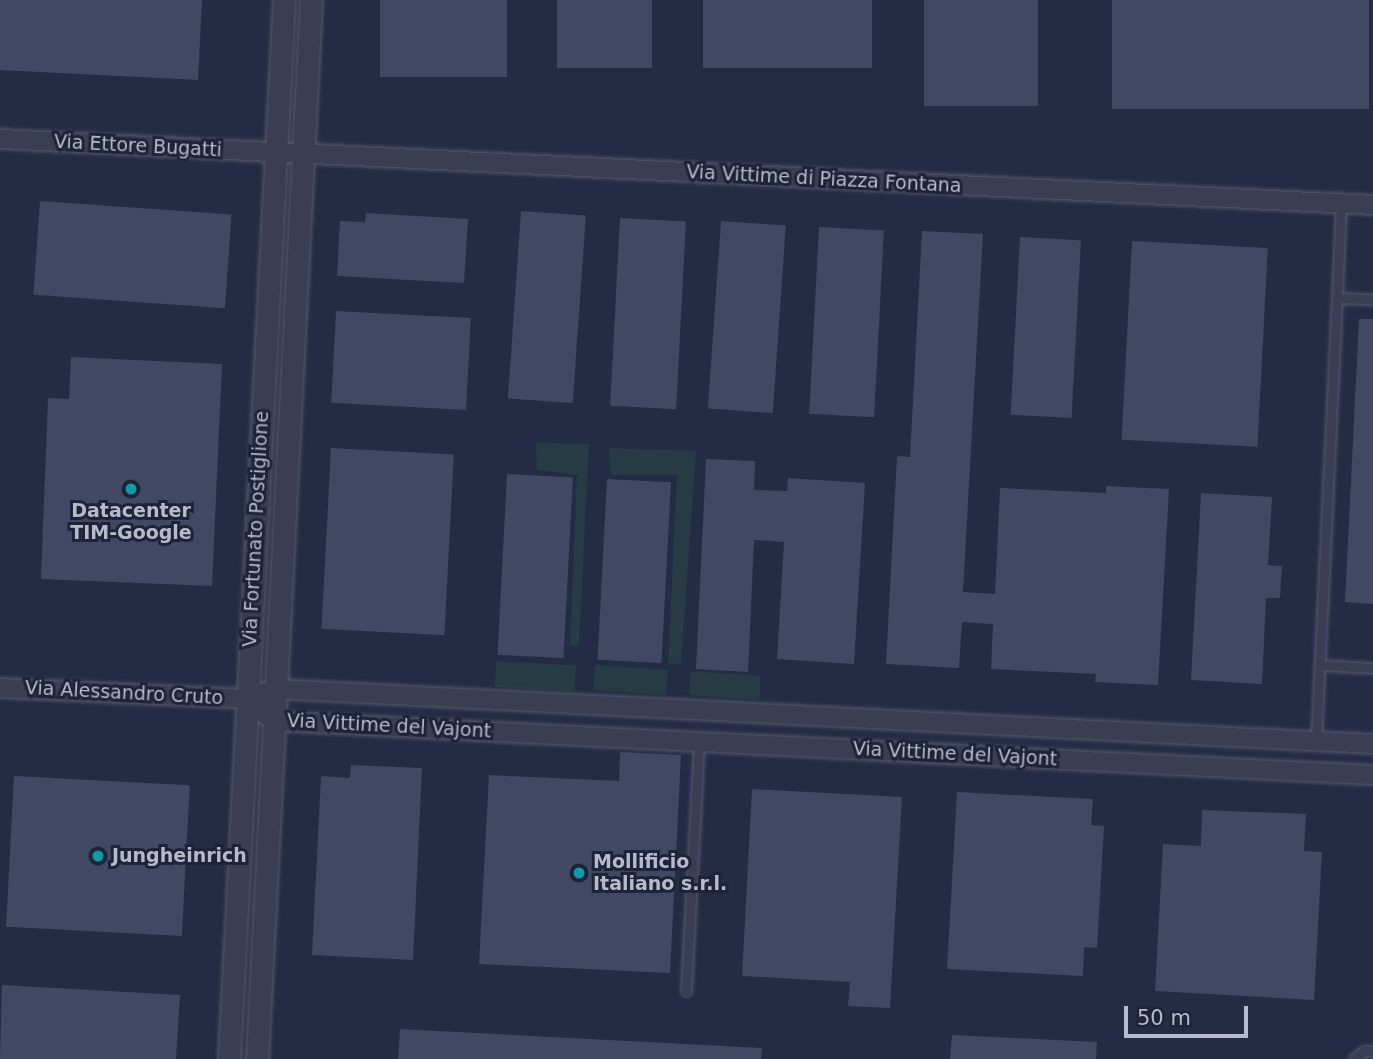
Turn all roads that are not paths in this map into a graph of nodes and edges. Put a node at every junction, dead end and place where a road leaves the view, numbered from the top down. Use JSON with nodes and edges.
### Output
{"nodes":[{"id":1,"x":284,"y":0,"type":"edge"},
{"id":2,"x":311,"y":0,"type":"edge"},
{"id":3,"x":0,"y":139,"type":"edge"},
{"id":4,"x":276,"y":154,"type":"junction"},
{"id":5,"x":303,"y":155,"type":"junction"},
{"id":6,"x":1341,"y":203,"type":"junction"},
{"id":7,"x":1373,"y":205,"type":"edge"},
{"id":8,"x":1337,"y":298,"type":"junction"},
{"id":9,"x":1373,"y":299,"type":"edge"},
{"id":10,"x":260,"y":445,"type":"junction"},
{"id":11,"x":288,"y":446,"type":"junction"},
{"id":12,"x":1320,"y":666,"type":"junction"},
{"id":13,"x":1373,"y":668,"type":"edge"},
{"id":14,"x":0,"y":688,"type":"edge"},
{"id":15,"x":275,"y":689,"type":"junction"},
{"id":16,"x":247,"y":699,"type":"junction"},
{"id":17,"x":533,"y":702,"type":"junction"},
{"id":18,"x":273,"y":721,"type":"junction"},
{"id":19,"x":532,"y":733,"type":"junction"},
{"id":20,"x":1142,"y":733,"type":"junction"},
{"id":21,"x":699,"y":741,"type":"junction"},
{"id":22,"x":1316,"y":742,"type":"junction"},
{"id":23,"x":1373,"y":744,"type":"edge"},
{"id":24,"x":1141,"y":764,"type":"junction"},
{"id":25,"x":1314,"y":772,"type":"junction"},
{"id":26,"x":1373,"y":775,"type":"edge"},
{"id":27,"x":686,"y":991,"type":"dead end"},
{"id":28,"x":231,"y":1011,"type":"junction"},
{"id":29,"x":259,"y":1012,"type":"junction"},
{"id":30,"x":1373,"y":1051,"type":"edge"},
{"id":31,"x":229,"y":1059,"type":"edge"},
{"id":32,"x":257,"y":1059,"type":"edge"},
{"id":33,"x":1354,"y":1059,"type":"edge"}],
"edges":[{"from":1,"to":4,"type":"street","name":"Via Fortunato Postiglione"},
{"from":2,"to":5,"type":"street","name":"Via Fortunato Postiglione"},
{"from":3,"to":4,"type":"street","name":"Via Ettore Bugatti"},
{"from":4,"to":5,"type":"street","name":"Via Vittime di Piazza Fontana"},
{"from":4,"to":10,"type":"street","name":"Via Fortunato Postiglione"},
{"from":5,"to":6,"type":"street","name":"Via Vittime di Piazza Fontana"},
{"from":5,"to":11,"type":"street","name":"Via Fortunato Postiglione"},
{"from":6,"to":7,"type":"street","name":"Via Vittime di Piazza Fontana"},
{"from":6,"to":8,"type":"lane"},
{"from":8,"to":9,"type":"lane"},
{"from":8,"to":12,"type":"lane"},
{"from":10,"to":11,"type":"lane"},
{"from":10,"to":16,"type":"street","name":"Via Fortunato Postiglione"},
{"from":11,"to":15,"type":"street","name":"Via Fortunato Postiglione"},
{"from":12,"to":13,"type":"lane"},
{"from":12,"to":22,"type":"lane"},
{"from":14,"to":16,"type":"street","name":"Via Alessandro Cruto"},
{"from":15,"to":16,"type":"street","name":"Via Vittime del Vajont"},
{"from":15,"to":17,"type":"street","name":"Via Vittime del Vajont"},
{"from":15,"to":18,"type":"street","name":"Via Fortunato Postiglione"},
{"from":16,"to":18,"type":"street","name":"Via Vittime del Vajont"},
{"from":16,"to":28,"type":"street","name":"Via Fortunato Postiglione"},
{"from":17,"to":19,"type":"street"},
{"from":17,"to":20,"type":"street","name":"Via Vittime del Vajont"},
{"from":18,"to":19,"type":"street","name":"Via Vittime del Vajont"},
{"from":18,"to":29,"type":"street","name":"Via Fortunato Postiglione"},
{"from":19,"to":21,"type":"street","name":"Via Vittime del Vajont"},
{"from":20,"to":22,"type":"street","name":"Via Vittime del Vajont"},
{"from":20,"to":24,"type":"street"},
{"from":21,"to":24,"type":"street","name":"Via Vittime del Vajont"},
{"from":21,"to":27,"type":"lane"},
{"from":22,"to":23,"type":"street","name":"Via Vittime del Vajont"},
{"from":22,"to":25,"type":"street"},
{"from":24,"to":25,"type":"street","name":"Via Vittime del Vajont"},
{"from":25,"to":26,"type":"street","name":"Via Vittime del Vajont"},
{"from":28,"to":29,"type":"lane"},
{"from":28,"to":31,"type":"street","name":"Via Fortunato Postiglione"},
{"from":29,"to":32,"type":"street","name":"Via Fortunato Postiglione"},
{"from":30,"to":33,"type":"lane"}]}
